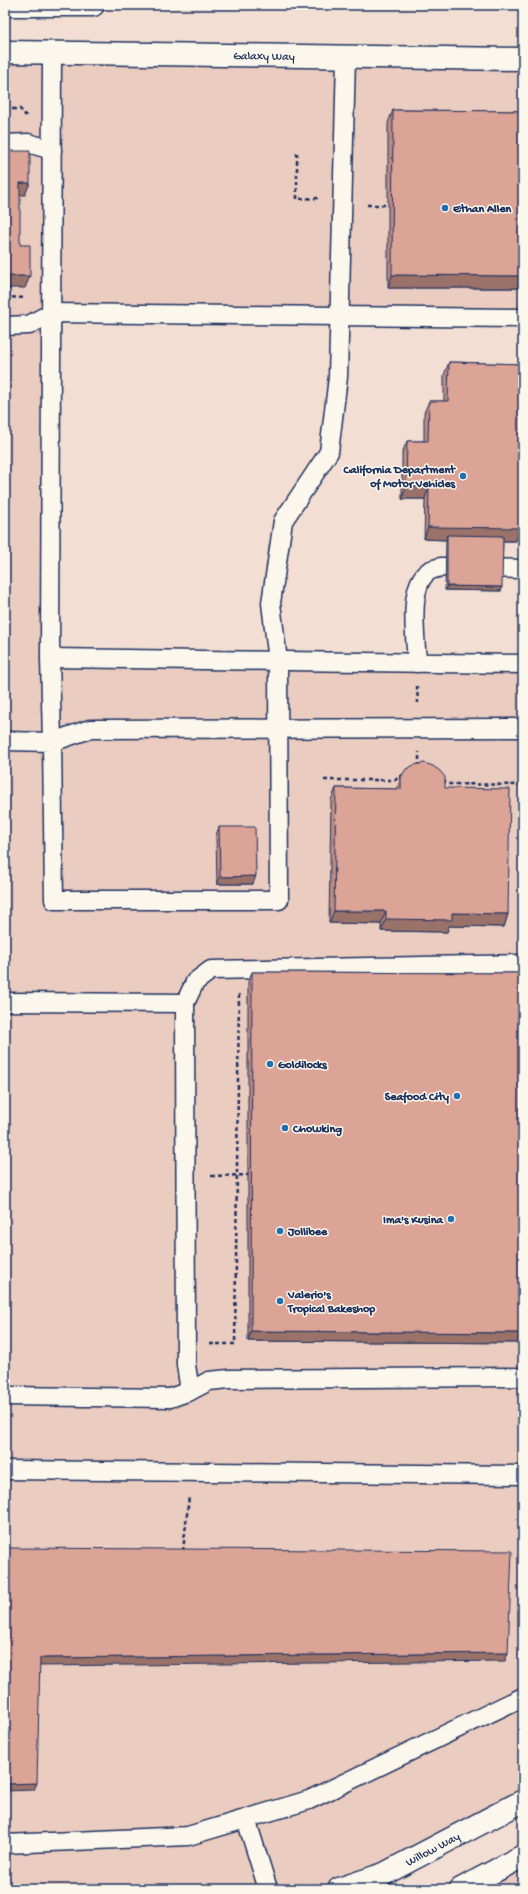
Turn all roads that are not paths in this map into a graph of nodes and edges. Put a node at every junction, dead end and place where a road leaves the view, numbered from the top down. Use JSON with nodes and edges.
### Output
{"nodes":[{"id":1,"x":5,"y":5,"type":"edge"},
{"id":2,"x":51,"y":5,"type":"edge"},
{"id":3,"x":93,"y":5,"type":"edge"},
{"id":4,"x":5,"y":52,"type":"edge"},
{"id":5,"x":52,"y":53,"type":"junction"},
{"id":6,"x":346,"y":57,"type":"junction"},
{"id":7,"x":523,"y":59,"type":"edge"},
{"id":8,"x":5,"y":144,"type":"edge"},
{"id":9,"x":52,"y":150,"type":"junction"},
{"id":10,"x":51,"y":313,"type":"junction"},
{"id":11,"x":338,"y":318,"type":"junction"},
{"id":12,"x":523,"y":318,"type":"edge"},
{"id":13,"x":5,"y":326,"type":"edge"},
{"id":14,"x":523,"y":569,"type":"edge"},
{"id":15,"x":50,"y":658,"type":"junction"},
{"id":16,"x":278,"y":661,"type":"junction"},
{"id":17,"x":416,"y":663,"type":"junction"},
{"id":18,"x":523,"y":664,"type":"edge"},
{"id":19,"x":278,"y":728,"type":"junction"},
{"id":20,"x":523,"y":728,"type":"edge"},
{"id":21,"x":5,"y":742,"type":"edge"},
{"id":22,"x":52,"y":742,"type":"junction"},
{"id":23,"x":523,"y":964,"type":"edge"},
{"id":24,"x":5,"y":1002,"type":"edge"},
{"id":25,"x":185,"y":1002,"type":"junction"},
{"id":26,"x":523,"y":1377,"type":"edge"},
{"id":27,"x":190,"y":1392,"type":"junction"},
{"id":28,"x":5,"y":1396,"type":"edge"},
{"id":29,"x":5,"y":1470,"type":"edge"},
{"id":30,"x":523,"y":1475,"type":"edge"},
{"id":31,"x":523,"y":1697,"type":"edge"},
{"id":32,"x":523,"y":1801,"type":"edge"},
{"id":33,"x":246,"y":1819,"type":"junction"},
{"id":34,"x":5,"y":1844,"type":"edge"},
{"id":35,"x":523,"y":1856,"type":"edge"},
{"id":36,"x":268,"y":1889,"type":"edge"},
{"id":37,"x":339,"y":1889,"type":"edge"},
{"id":38,"x":461,"y":1889,"type":"edge"}],
"edges":[{"from":1,"to":2,"type":"street"},
{"from":2,"to":3,"type":"street"},
{"from":4,"to":5,"type":"street","name":"Galaxy Way"},
{"from":5,"to":6,"type":"street","name":"Galaxy Way"},
{"from":5,"to":9,"type":"lane"},
{"from":6,"to":7,"type":"street","name":"Galaxy Way"},
{"from":6,"to":11,"type":"lane"},
{"from":8,"to":9,"type":"lane"},
{"from":9,"to":10,"type":"lane"},
{"from":10,"to":11,"type":"lane"},
{"from":10,"to":13,"type":"lane"},
{"from":10,"to":15,"type":"lane"},
{"from":11,"to":12,"type":"lane"},
{"from":11,"to":16,"type":"lane"},
{"from":14,"to":17,"type":"lane"},
{"from":15,"to":16,"type":"lane"},
{"from":15,"to":22,"type":"lane"},
{"from":16,"to":17,"type":"lane"},
{"from":16,"to":19,"type":"lane"},
{"from":17,"to":18,"type":"lane"},
{"from":19,"to":20,"type":"lane"},
{"from":19,"to":22,"type":"lane"},
{"from":19,"to":22,"type":"lane"},
{"from":21,"to":22,"type":"lane"},
{"from":23,"to":25,"type":"lane"},
{"from":24,"to":25,"type":"lane"},
{"from":25,"to":27,"type":"lane"},
{"from":26,"to":27,"type":"lane"},
{"from":27,"to":28,"type":"lane"},
{"from":29,"to":30,"type":"lane"},
{"from":31,"to":33,"type":"lane"},
{"from":32,"to":37,"type":"street","name":"Willow Way"},
{"from":33,"to":34,"type":"lane"},
{"from":33,"to":36,"type":"lane"},
{"from":35,"to":38,"type":"street"}]}
